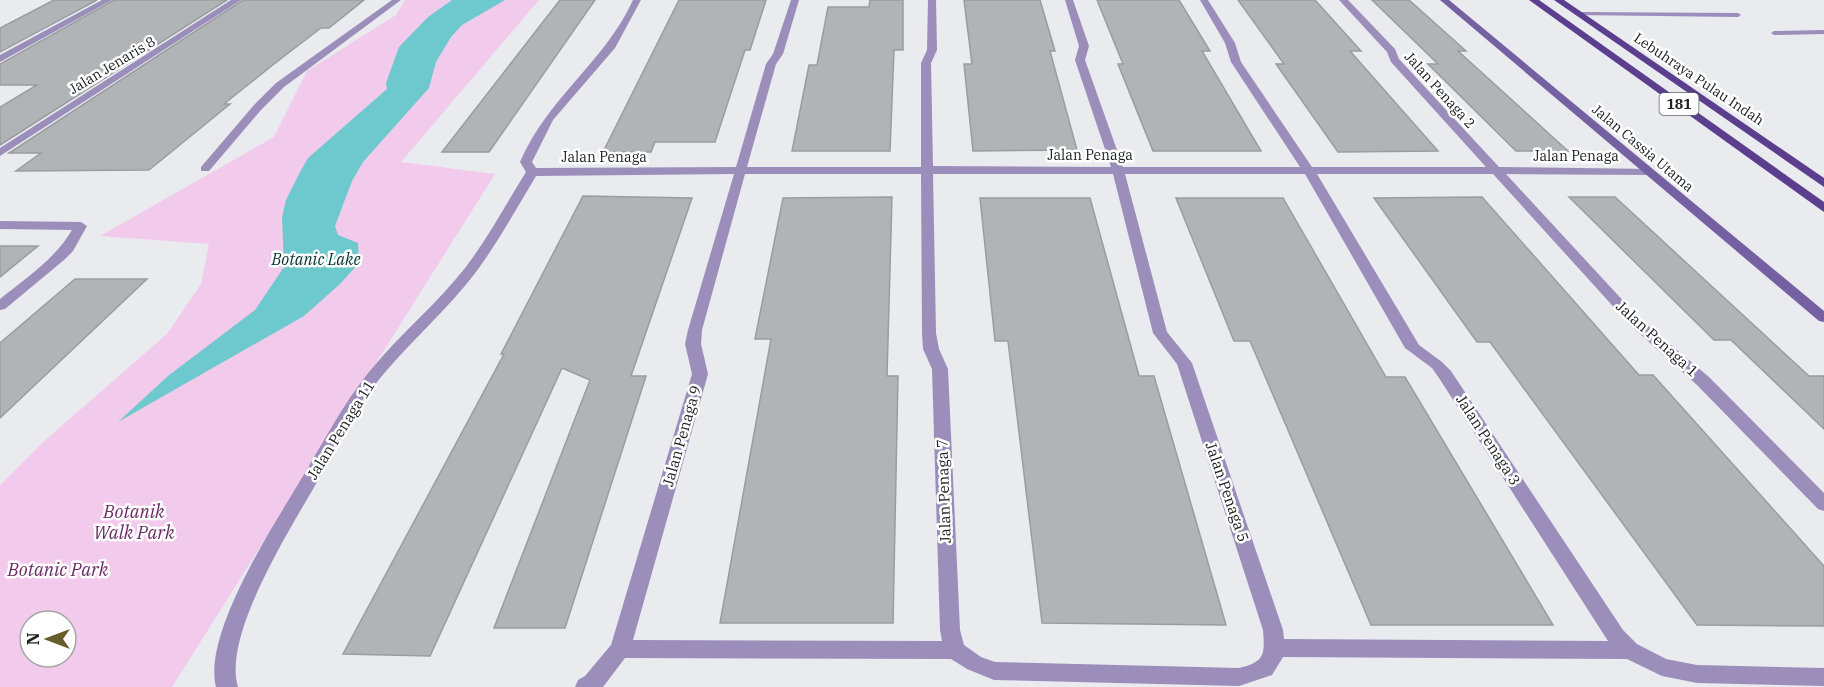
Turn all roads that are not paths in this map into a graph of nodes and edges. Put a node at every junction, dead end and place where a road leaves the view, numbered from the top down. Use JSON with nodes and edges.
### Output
{"nodes":[{"id":1,"x":108,"y":0,"type":"edge"},
{"id":2,"x":237,"y":0,"type":"edge"},
{"id":3,"x":397,"y":0,"type":"edge"},
{"id":4,"x":637,"y":0,"type":"edge"},
{"id":5,"x":795,"y":0,"type":"edge"},
{"id":6,"x":932,"y":0,"type":"edge"},
{"id":7,"x":1069,"y":0,"type":"edge"},
{"id":8,"x":1204,"y":0,"type":"edge"},
{"id":9,"x":1343,"y":0,"type":"edge"},
{"id":10,"x":1444,"y":0,"type":"edge"},
{"id":11,"x":1533,"y":0,"type":"edge"},
{"id":12,"x":1558,"y":0,"type":"edge"},
{"id":13,"x":1578,"y":14,"type":"junction"},
{"id":14,"x":1737,"y":15,"type":"dead end"},
{"id":15,"x":1824,"y":32,"type":"edge"},
{"id":16,"x":1774,"y":33,"type":"dead end"},
{"id":17,"x":0,"y":59,"type":"edge"},
{"id":18,"x":0,"y":153,"type":"edge"},
{"id":19,"x":205,"y":169,"type":"dead end"},
{"id":20,"x":926,"y":170,"type":"junction"},
{"id":21,"x":1118,"y":170,"type":"junction"},
{"id":22,"x":1495,"y":170,"type":"junction"},
{"id":23,"x":1309,"y":171,"type":"junction"},
{"id":24,"x":1648,"y":171,"type":"junction"},
{"id":25,"x":532,"y":172,"type":"junction"},
{"id":26,"x":740,"y":172,"type":"junction"},
{"id":27,"x":1824,"y":183,"type":"edge"},
{"id":28,"x":1824,"y":208,"type":"edge"},
{"id":29,"x":0,"y":225,"type":"edge"},
{"id":30,"x":0,"y":306,"type":"edge"},
{"id":31,"x":1824,"y":318,"type":"edge"},
{"id":32,"x":1824,"y":504,"type":"edge"},
{"id":33,"x":1275,"y":648,"type":"junction"},
{"id":34,"x":620,"y":649,"type":"junction"},
{"id":35,"x":955,"y":650,"type":"junction"},
{"id":36,"x":1630,"y":650,"type":"junction"},
{"id":37,"x":1824,"y":677,"type":"edge"},
{"id":38,"x":227,"y":687,"type":"edge"},
{"id":39,"x":586,"y":687,"type":"edge"}],
"edges":[{"from":1,"to":17,"type":"street"},
{"from":2,"to":18,"type":"street","name":"Jalan Jenaris 8"},
{"from":3,"to":19,"type":"street"},
{"from":4,"to":25,"type":"street"},
{"from":5,"to":26,"type":"street","name":"Jalan Penaga 9"},
{"from":6,"to":20,"type":"street","name":"Jalan Penaga 7"},
{"from":7,"to":21,"type":"street","name":"Jalan Penaga 5"},
{"from":8,"to":23,"type":"street","name":"Jalan Penaga 3"},
{"from":9,"to":22,"type":"street","name":"Jalan Penaga 2"},
{"from":10,"to":24,"type":"street","name":"Jalan Cassia Utama"},
{"from":11,"to":28,"type":"main road","name":"Lebuhraya Pulau Indah","number":"181"},
{"from":12,"to":13,"type":"main road","name":"Lebuhraya Pulau Indah","number":"181"},
{"from":13,"to":14,"type":"lane"},
{"from":13,"to":27,"type":"main road","name":"Lebuhraya Pulau Indah","number":"181"},
{"from":15,"to":16,"type":"lane"},
{"from":20,"to":21,"type":"street","name":"Jalan Penaga"},
{"from":20,"to":26,"type":"street","name":"Jalan Penaga"},
{"from":20,"to":35,"type":"street","name":"Jalan Penaga 7"},
{"from":21,"to":23,"type":"street","name":"Jalan Penaga"},
{"from":21,"to":33,"type":"street","name":"Jalan Penaga 5"},
{"from":22,"to":23,"type":"street","name":"Jalan Penaga"},
{"from":22,"to":24,"type":"street","name":"Jalan Penaga"},
{"from":22,"to":32,"type":"street","name":"Jalan Penaga 1"},
{"from":23,"to":36,"type":"street","name":"Jalan Penaga 3"},
{"from":24,"to":31,"type":"street","name":"Jalan Cassia Utama"},
{"from":25,"to":26,"type":"street","name":"Jalan Penaga"},
{"from":25,"to":38,"type":"street","name":"Jalan Penaga 11"},
{"from":26,"to":34,"type":"street","name":"Jalan Penaga 9"},
{"from":29,"to":30,"type":"street"},
{"from":33,"to":35,"type":"street"},
{"from":33,"to":36,"type":"street"},
{"from":34,"to":35,"type":"street"},
{"from":34,"to":39,"type":"street","name":"Jalan Penaga 9"},
{"from":36,"to":37,"type":"street","name":"Jalan Penaga 3"}]}
